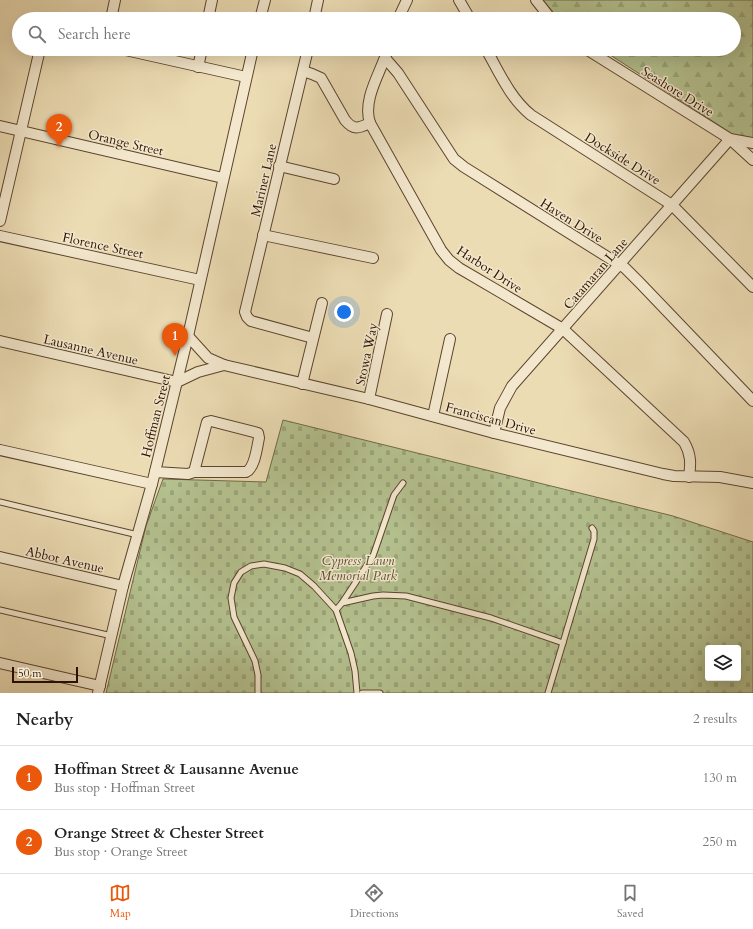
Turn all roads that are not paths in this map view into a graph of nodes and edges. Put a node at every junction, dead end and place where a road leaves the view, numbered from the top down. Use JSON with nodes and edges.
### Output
{"nodes":[{"id":1,"x":115,"y":0,"type":"edge"},
{"id":2,"x":212,"y":0,"type":"edge"},
{"id":3,"x":264,"y":0,"type":"edge"},
{"id":4,"x":318,"y":0,"type":"edge"},
{"id":5,"x":407,"y":0,"type":"edge"},
{"id":6,"x":459,"y":0,"type":"edge"},
{"id":7,"x":536,"y":0,"type":"edge"},
{"id":8,"x":112,"y":12,"type":"edge"},
{"id":9,"x":209,"y":12,"type":"edge"},
{"id":10,"x":261,"y":12,"type":"edge"},
{"id":11,"x":315,"y":12,"type":"edge"},
{"id":12,"x":401,"y":12,"type":"edge"},
{"id":13,"x":466,"y":12,"type":"edge"},
{"id":14,"x":545,"y":12,"type":"edge"},
{"id":15,"x":38,"y":56,"type":"edge"},
{"id":16,"x":151,"y":56,"type":"edge"},
{"id":17,"x":200,"y":56,"type":"edge"},
{"id":18,"x":251,"y":56,"type":"edge"},
{"id":19,"x":306,"y":56,"type":"edge"},
{"id":20,"x":386,"y":56,"type":"edge"},
{"id":21,"x":388,"y":56,"type":"edge"},
{"id":22,"x":490,"y":56,"type":"edge"},
{"id":23,"x":597,"y":56,"type":"edge"},
{"id":24,"x":198,"y":67,"type":"junction"},
{"id":25,"x":302,"y":72,"type":"junction"},
{"id":26,"x":246,"y":77,"type":"junction"},
{"id":27,"x":370,"y":123,"type":"junction"},
{"id":28,"x":0,"y":126,"type":"edge"},
{"id":29,"x":21,"y":131,"type":"junction"},
{"id":30,"x":730,"y":139,"type":"junction"},
{"id":31,"x":753,"y":143,"type":"edge"},
{"id":32,"x":753,"y":160,"type":"edge"},
{"id":33,"x":279,"y":166,"type":"junction"},
{"id":34,"x":223,"y":178,"type":"junction"},
{"id":35,"x":334,"y":179,"type":"dead end"},
{"id":36,"x":672,"y":204,"type":"junction"},
{"id":37,"x":0,"y":221,"type":"edge"},
{"id":38,"x":263,"y":235,"type":"junction"},
{"id":39,"x":0,"y":236,"type":"edge"},
{"id":40,"x":373,"y":258,"type":"dead end"},
{"id":41,"x":619,"y":264,"type":"junction"},
{"id":42,"x":200,"y":280,"type":"junction"},
{"id":43,"x":753,"y":287,"type":"edge"},
{"id":44,"x":322,"y":303,"type":"dead end"},
{"id":45,"x":388,"y":314,"type":"dead end"},
{"id":46,"x":563,"y":329,"type":"junction"},
{"id":47,"x":188,"y":336,"type":"junction"},
{"id":48,"x":313,"y":338,"type":"junction"},
{"id":49,"x":450,"y":338,"type":"dead end"},
{"id":50,"x":0,"y":341,"type":"edge"},
{"id":51,"x":224,"y":365,"type":"junction"},
{"id":52,"x":177,"y":382,"type":"junction"},
{"id":53,"x":302,"y":384,"type":"junction"},
{"id":54,"x":369,"y":399,"type":"junction"},
{"id":55,"x":753,"y":401,"type":"edge"},
{"id":56,"x":433,"y":416,"type":"junction"},
{"id":57,"x":494,"y":432,"type":"junction"},
{"id":58,"x":0,"y":450,"type":"edge"},
{"id":59,"x":155,"y":472,"type":"junction"},
{"id":60,"x":194,"y":472,"type":"junction"},
{"id":61,"x":689,"y":476,"type":"junction"},
{"id":62,"x":403,"y":483,"type":"dead end"},
{"id":63,"x":753,"y":483,"type":"edge"},
{"id":64,"x":152,"y":484,"type":"junction"},
{"id":65,"x":0,"y":502,"type":"edge"},
{"id":66,"x":592,"y":528,"type":"dead end"},
{"id":67,"x":138,"y":535,"type":"junction"},
{"id":68,"x":0,"y":557,"type":"edge"},
{"id":69,"x":123,"y":586,"type":"junction"},
{"id":70,"x":342,"y":603,"type":"junction"},
{"id":71,"x":0,"y":610,"type":"edge"},
{"id":72,"x":336,"y":610,"type":"junction"},
{"id":73,"x":112,"y":636,"type":"junction"},
{"id":74,"x":563,"y":643,"type":"junction"},
{"id":75,"x":0,"y":663,"type":"edge"},
{"id":76,"x":99,"y":690,"type":"edge"},
{"id":77,"x":258,"y":693,"type":"edge"},
{"id":78,"x":356,"y":693,"type":"edge"},
{"id":79,"x":362,"y":693,"type":"edge"},
{"id":80,"x":380,"y":693,"type":"edge"},
{"id":81,"x":548,"y":693,"type":"edge"}],
"edges":[{"from":1,"to":8,"type":"street"},
{"from":2,"to":9,"type":"street"},
{"from":3,"to":10,"type":"street"},
{"from":4,"to":11,"type":"street"},
{"from":5,"to":12,"type":"street"},
{"from":6,"to":13,"type":"street"},
{"from":7,"to":14,"type":"street"},
{"from":15,"to":29,"type":"street"},
{"from":16,"to":24,"type":"street"},
{"from":17,"to":24,"type":"street"},
{"from":18,"to":26,"type":"street","name":"Hoffman Street"},
{"from":19,"to":25,"type":"street","name":"Mariner Lane"},
{"from":20,"to":27,"type":"street"},
{"from":21,"to":41,"type":"street","name":"Haven Drive"},
{"from":22,"to":36,"type":"street","name":"Dockside Drive"},
{"from":23,"to":30,"type":"street","name":"Seashore Drive"},
{"from":24,"to":26,"type":"street"},
{"from":25,"to":27,"type":"street"},
{"from":25,"to":33,"type":"street","name":"Mariner Lane"},
{"from":26,"to":34,"type":"street","name":"Hoffman Street"},
{"from":27,"to":46,"type":"street","name":"Harbor Drive"},
{"from":28,"to":29,"type":"street","name":"Orange Street"},
{"from":29,"to":34,"type":"street","name":"Orange Street"},
{"from":29,"to":37,"type":"street"},
{"from":30,"to":31,"type":"street"},
{"from":30,"to":32,"type":"street","name":"Seashore Drive"},
{"from":30,"to":36,"type":"street","name":"Catamaran Lane"},
{"from":33,"to":35,"type":"street"},
{"from":33,"to":38,"type":"street","name":"Mariner Lane"},
{"from":34,"to":42,"type":"street","name":"Hoffman Street"},
{"from":36,"to":41,"type":"street","name":"Catamaran Lane"},
{"from":36,"to":43,"type":"street","name":"Dockside Drive"},
{"from":38,"to":40,"type":"street"},
{"from":38,"to":48,"type":"street","name":"Mariner Lane"},
{"from":39,"to":42,"type":"street","name":"Florence Street"},
{"from":41,"to":46,"type":"street","name":"Catamaran Lane"},
{"from":41,"to":55,"type":"street","name":"Haven Drive"},
{"from":42,"to":47,"type":"street","name":"Hoffman Street"},
{"from":44,"to":48,"type":"street"},
{"from":45,"to":54,"type":"street","name":"Stowa Way"},
{"from":46,"to":57,"type":"street","name":"Catamaran Lane"},
{"from":46,"to":61,"type":"street","name":"Harbor Drive"},
{"from":47,"to":51,"type":"street","name":"Franciscan Drive"},
{"from":47,"to":52,"type":"street","name":"Hoffman Street"},
{"from":48,"to":53,"type":"street"},
{"from":49,"to":56,"type":"street"},
{"from":50,"to":52,"type":"street","name":"Lausanne Avenue"},
{"from":51,"to":52,"type":"street","name":"Franciscan Drive"},
{"from":51,"to":53,"type":"street","name":"Franciscan Drive"},
{"from":52,"to":59,"type":"street","name":"Hoffman Street"},
{"from":53,"to":54,"type":"street","name":"Franciscan Drive"},
{"from":54,"to":56,"type":"street","name":"Franciscan Drive"},
{"from":56,"to":57,"type":"street","name":"Franciscan Drive"},
{"from":57,"to":61,"type":"street","name":"Franciscan Drive"},
{"from":58,"to":64,"type":"street"},
{"from":59,"to":60,"type":"street"},
{"from":59,"to":64,"type":"street","name":"Hoffman Street"},
{"from":60,"to":60,"type":"street"},
{"from":61,"to":63,"type":"street","name":"Franciscan Drive"},
{"from":62,"to":70,"type":"lane"},
{"from":64,"to":67,"type":"street","name":"Hoffman Street"},
{"from":65,"to":67,"type":"lane"},
{"from":66,"to":74,"type":"lane"},
{"from":67,"to":69,"type":"street","name":"Hoffman Street"},
{"from":68,"to":69,"type":"street","name":"Abbot Avenue"},
{"from":69,"to":73,"type":"street","name":"Hoffman Street"},
{"from":70,"to":72,"type":"lane"},
{"from":70,"to":74,"type":"lane"},
{"from":71,"to":73,"type":"lane"},
{"from":72,"to":77,"type":"lane"},
{"from":72,"to":78,"type":"lane"},
{"from":73,"to":76,"type":"street","name":"Hoffman Street"},
{"from":74,"to":81,"type":"lane"},
{"from":75,"to":76,"type":"street"},
{"from":79,"to":80,"type":"lane"}]}
